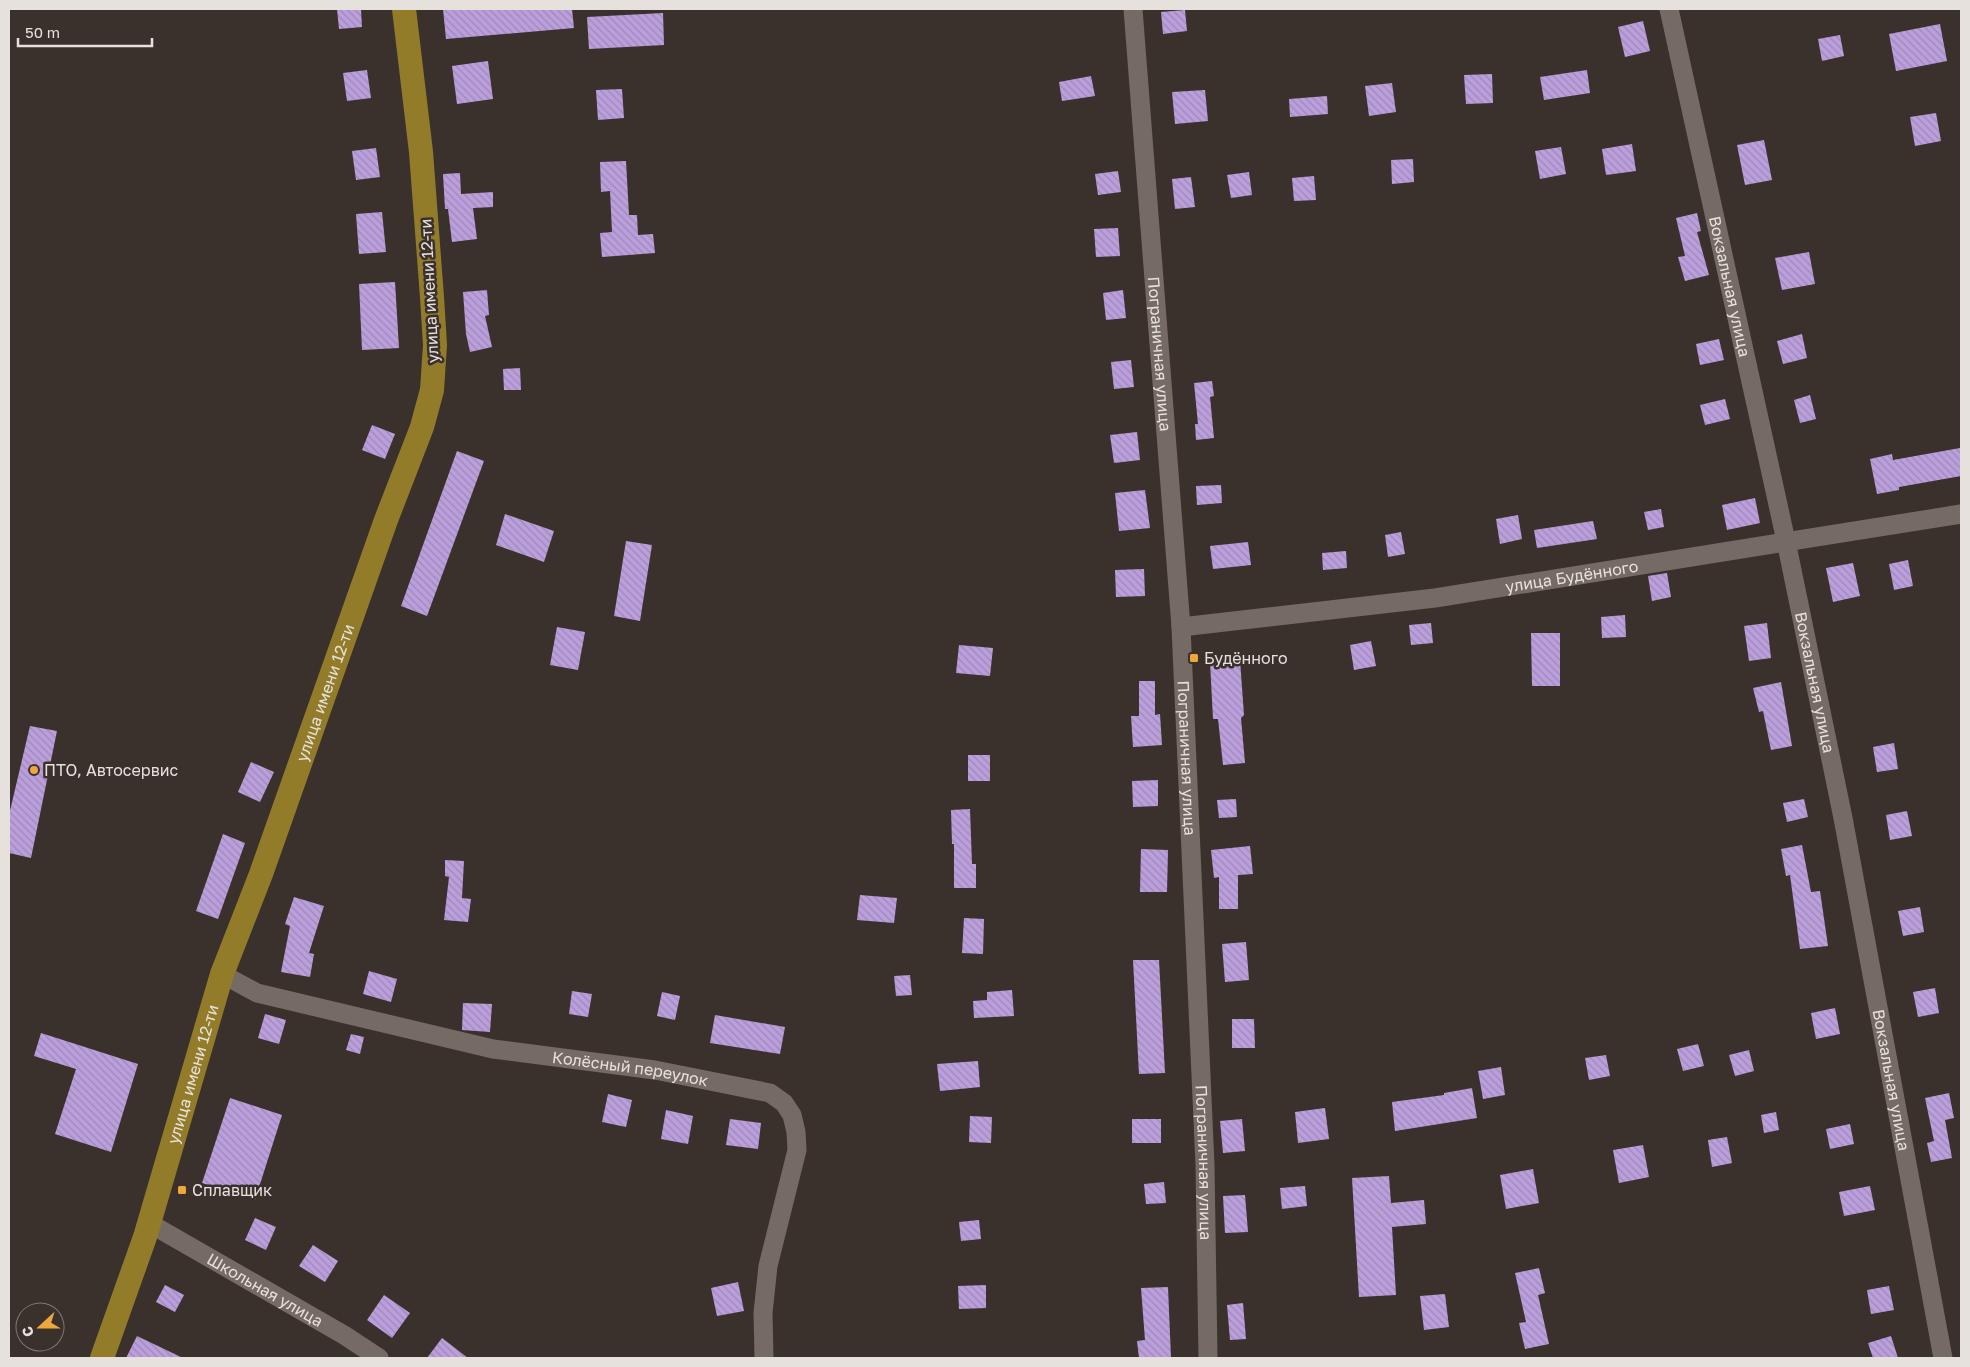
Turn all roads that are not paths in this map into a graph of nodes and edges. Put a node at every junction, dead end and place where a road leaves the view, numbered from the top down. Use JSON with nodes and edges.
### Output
{"nodes":[{"id":1,"x":404,"y":9,"type":"edge"},
{"id":2,"x":1133,"y":9,"type":"edge"},
{"id":3,"x":1669,"y":9,"type":"edge"},
{"id":4,"x":1961,"y":514,"type":"edge"},
{"id":5,"x":1786,"y":541,"type":"junction"},
{"id":6,"x":1181,"y":628,"type":"junction"},
{"id":7,"x":222,"y":974,"type":"junction"},
{"id":8,"x":149,"y":1223,"type":"junction"},
{"id":9,"x":102,"y":1358,"type":"edge"},
{"id":10,"x":379,"y":1358,"type":"edge"},
{"id":11,"x":764,"y":1358,"type":"edge"},
{"id":12,"x":1208,"y":1358,"type":"edge"},
{"id":13,"x":1942,"y":1358,"type":"edge"}],
"edges":[{"from":1,"to":7,"type":"main road","name":"улица имени 12-ти"},
{"from":2,"to":6,"type":"street","name":"Пограничная улица"},
{"from":3,"to":5,"type":"street","name":"Вокзальная улица"},
{"from":4,"to":5,"type":"street","name":"улица Будённого"},
{"from":5,"to":6,"type":"street","name":"улица Будённого"},
{"from":5,"to":13,"type":"street","name":"Вокзальная улица"},
{"from":6,"to":12,"type":"street","name":"Пограничная улица"},
{"from":7,"to":8,"type":"main road","name":"улица имени 12-ти"},
{"from":7,"to":11,"type":"street","name":"Колёсный переулок"},
{"from":8,"to":9,"type":"main road","name":"улица имени 12-ти"},
{"from":8,"to":10,"type":"street","name":"Школьная улица"}]}
